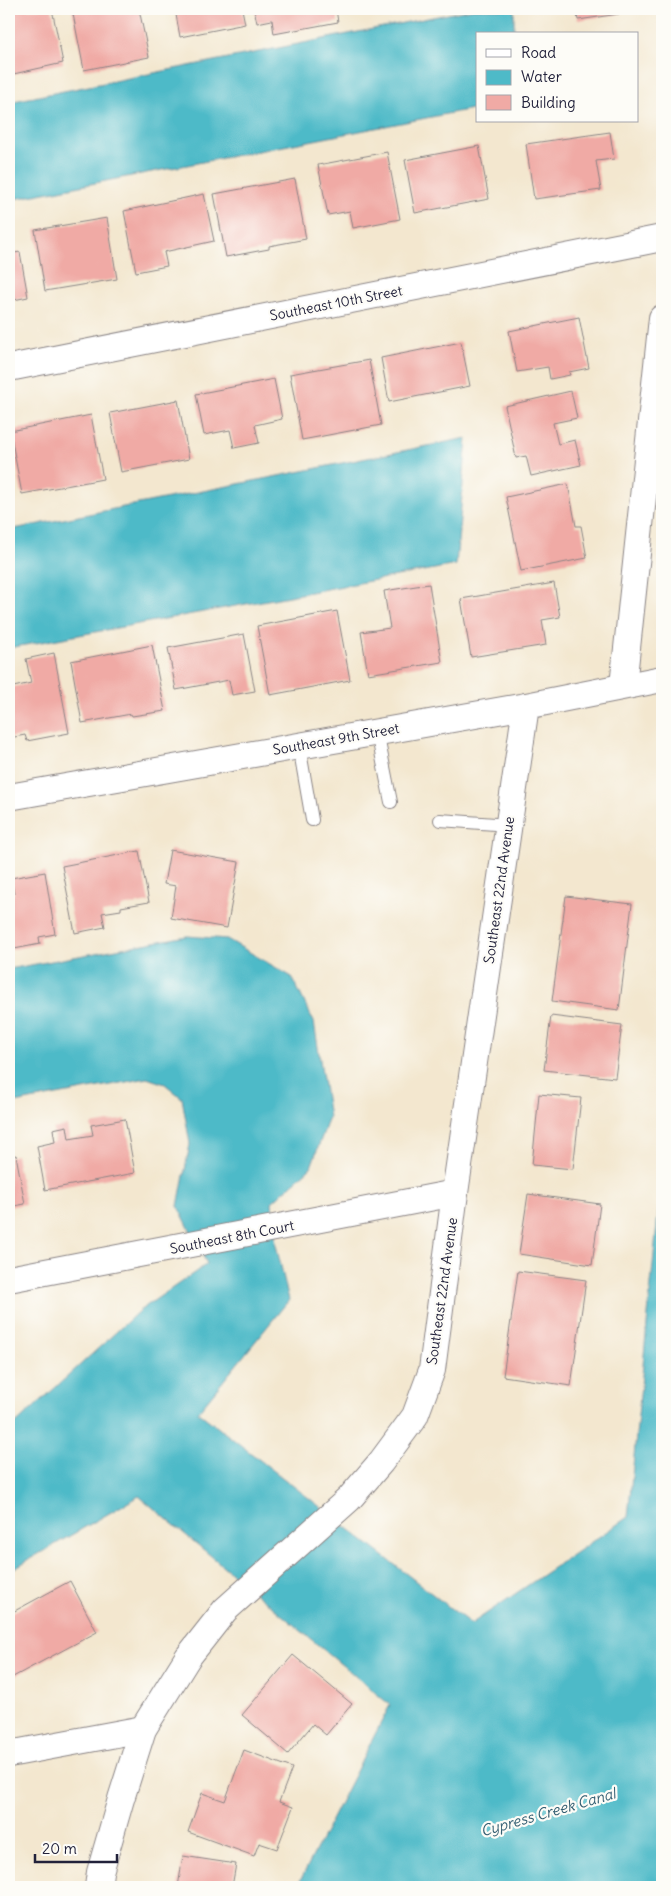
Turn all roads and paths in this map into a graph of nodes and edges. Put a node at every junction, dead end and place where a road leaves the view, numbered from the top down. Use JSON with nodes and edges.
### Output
{"nodes":[{"id":1,"x":662,"y":238,"type":"edge"},
{"id":2,"x":662,"y":318,"type":"edge"},
{"id":3,"x":9,"y":368,"type":"edge"},
{"id":4,"x":662,"y":679,"type":"edge"},
{"id":5,"x":623,"y":686,"type":"junction"},
{"id":6,"x":526,"y":706,"type":"junction"},
{"id":7,"x":377,"y":732,"type":"junction"},
{"id":8,"x":299,"y":746,"type":"junction"},
{"id":9,"x":9,"y":797,"type":"edge"},
{"id":10,"x":391,"y":802,"type":"dead end"},
{"id":11,"x":312,"y":820,"type":"dead end"},
{"id":12,"x":440,"y":820,"type":"dead end"},
{"id":13,"x":509,"y":826,"type":"junction"},
{"id":14,"x":456,"y":1194,"type":"junction"},
{"id":15,"x":9,"y":1279,"type":"edge"},
{"id":16,"x":143,"y":1729,"type":"junction"},
{"id":17,"x":9,"y":1754,"type":"edge"},
{"id":18,"x":98,"y":1887,"type":"edge"}],
"edges":[{"from":1,"to":3,"type":"street","name":"Southeast 10th Street"},
{"from":2,"to":5,"type":"street"},
{"from":4,"to":5,"type":"street","name":"Southeast 9th Street"},
{"from":5,"to":6,"type":"street","name":"Southeast 9th Street"},
{"from":6,"to":7,"type":"street","name":"Southeast 9th Street"},
{"from":6,"to":13,"type":"street","name":"Southeast 22nd Avenue"},
{"from":7,"to":8,"type":"street","name":"Southeast 9th Street"},
{"from":7,"to":10,"type":"lane"},
{"from":8,"to":9,"type":"street","name":"Southeast 9th Street"},
{"from":8,"to":11,"type":"lane"},
{"from":12,"to":13,"type":"lane"},
{"from":13,"to":14,"type":"street","name":"Southeast 22nd Avenue"},
{"from":14,"to":15,"type":"street","name":"Southeast 8th Court"},
{"from":14,"to":16,"type":"street","name":"Southeast 22nd Avenue"},
{"from":16,"to":17,"type":"street"},
{"from":16,"to":18,"type":"street","name":"Southeast 22nd Avenue"}]}
